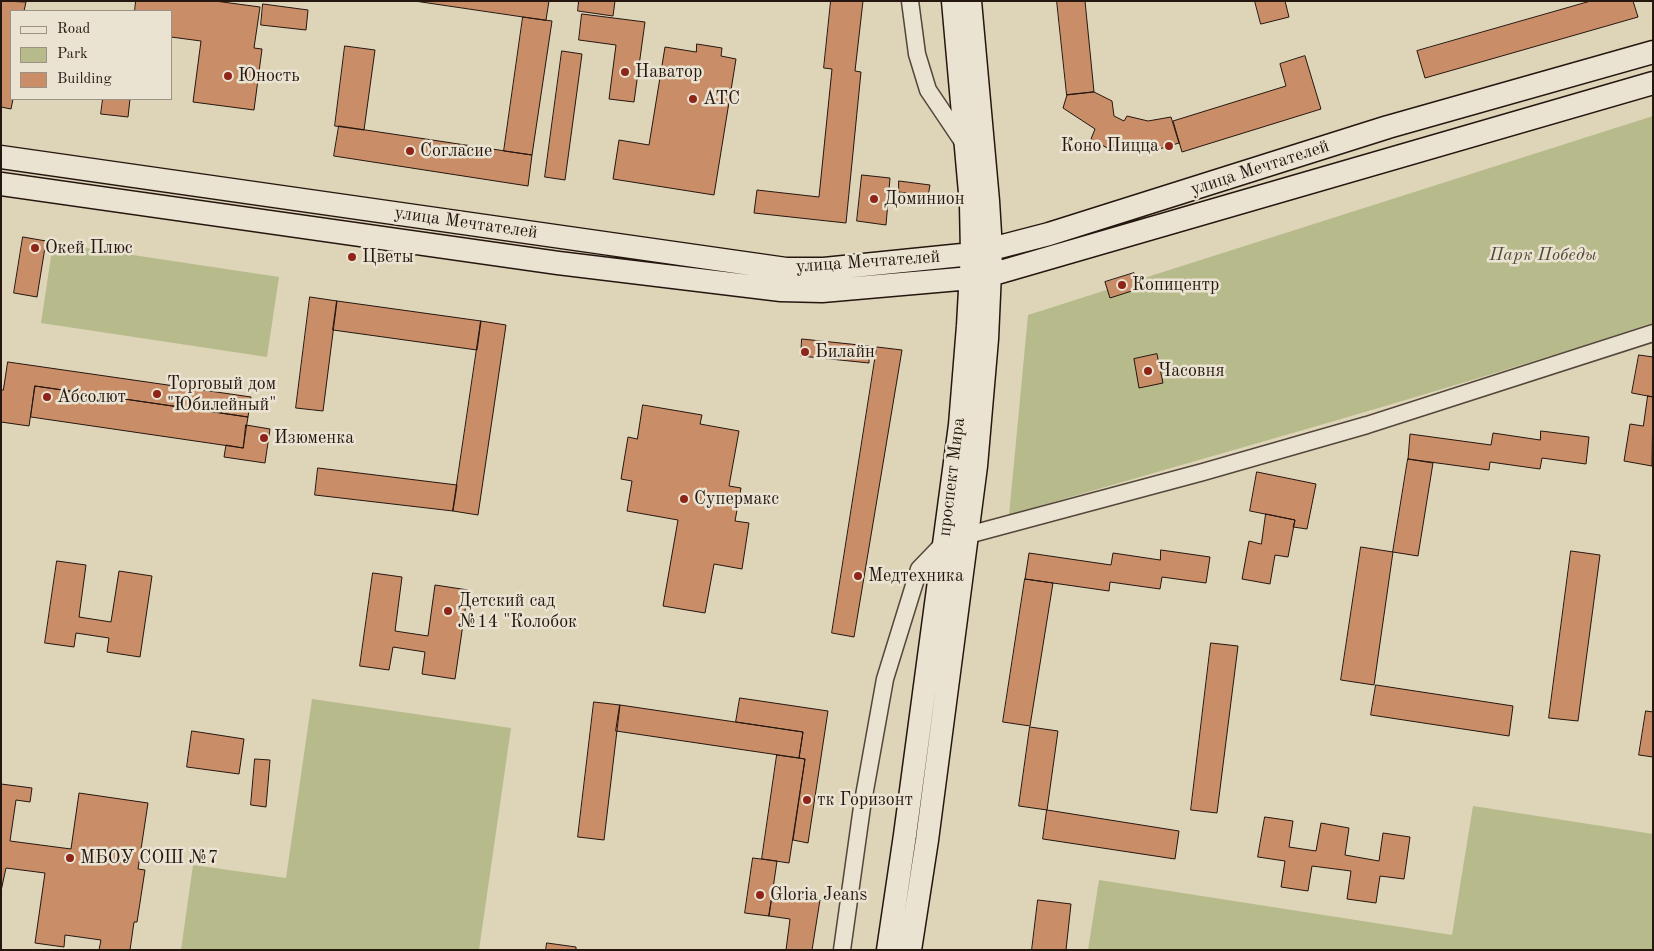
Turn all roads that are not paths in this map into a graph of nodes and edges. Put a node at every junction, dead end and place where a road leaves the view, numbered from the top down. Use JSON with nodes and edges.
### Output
{"nodes":[{"id":1,"x":910,"y":1,"type":"edge"},
{"id":2,"x":953,"y":1,"type":"edge"},
{"id":3,"x":970,"y":1,"type":"edge"},
{"id":4,"x":1653,"y":52,"type":"edge"},
{"id":5,"x":1653,"y":83,"type":"edge"},
{"id":6,"x":966,"y":146,"type":"junction"},
{"id":7,"x":1,"y":157,"type":"edge"},
{"id":8,"x":1,"y":184,"type":"edge"},
{"id":9,"x":981,"y":252,"type":"junction"},
{"id":10,"x":981,"y":276,"type":"junction"},
{"id":11,"x":1653,"y":333,"type":"edge"},
{"id":12,"x":968,"y":535,"type":"junction"},
{"id":13,"x":944,"y":543,"type":"junction"},
{"id":14,"x":842,"y":950,"type":"edge"},
{"id":15,"x":888,"y":950,"type":"edge"},
{"id":16,"x":910,"y":950,"type":"edge"}],
"edges":[{"from":1,"to":6,"type":"street"},
{"from":2,"to":6,"type":"street","name":"проспект Мира"},
{"from":3,"to":9,"type":"street","name":"проспект Мира"},
{"from":4,"to":9,"type":"street","name":"улица Мечтателей"},
{"from":5,"to":10,"type":"street","name":"улица Мечтателей"},
{"from":6,"to":9,"type":"street","name":"проспект Мира"},
{"from":7,"to":9,"type":"street","name":"улица Мечтателей"},
{"from":8,"to":10,"type":"street","name":"улица Мечтателей"},
{"from":9,"to":10,"type":"street","name":"проспект Мира"},
{"from":10,"to":12,"type":"street","name":"проспект Мира"},
{"from":10,"to":13,"type":"street","name":"проспект Мира"},
{"from":11,"to":12,"type":"street"},
{"from":12,"to":16,"type":"street","name":"проспект Мира"},
{"from":13,"to":14,"type":"street"},
{"from":13,"to":15,"type":"street","name":"проспект Мира"}]}
